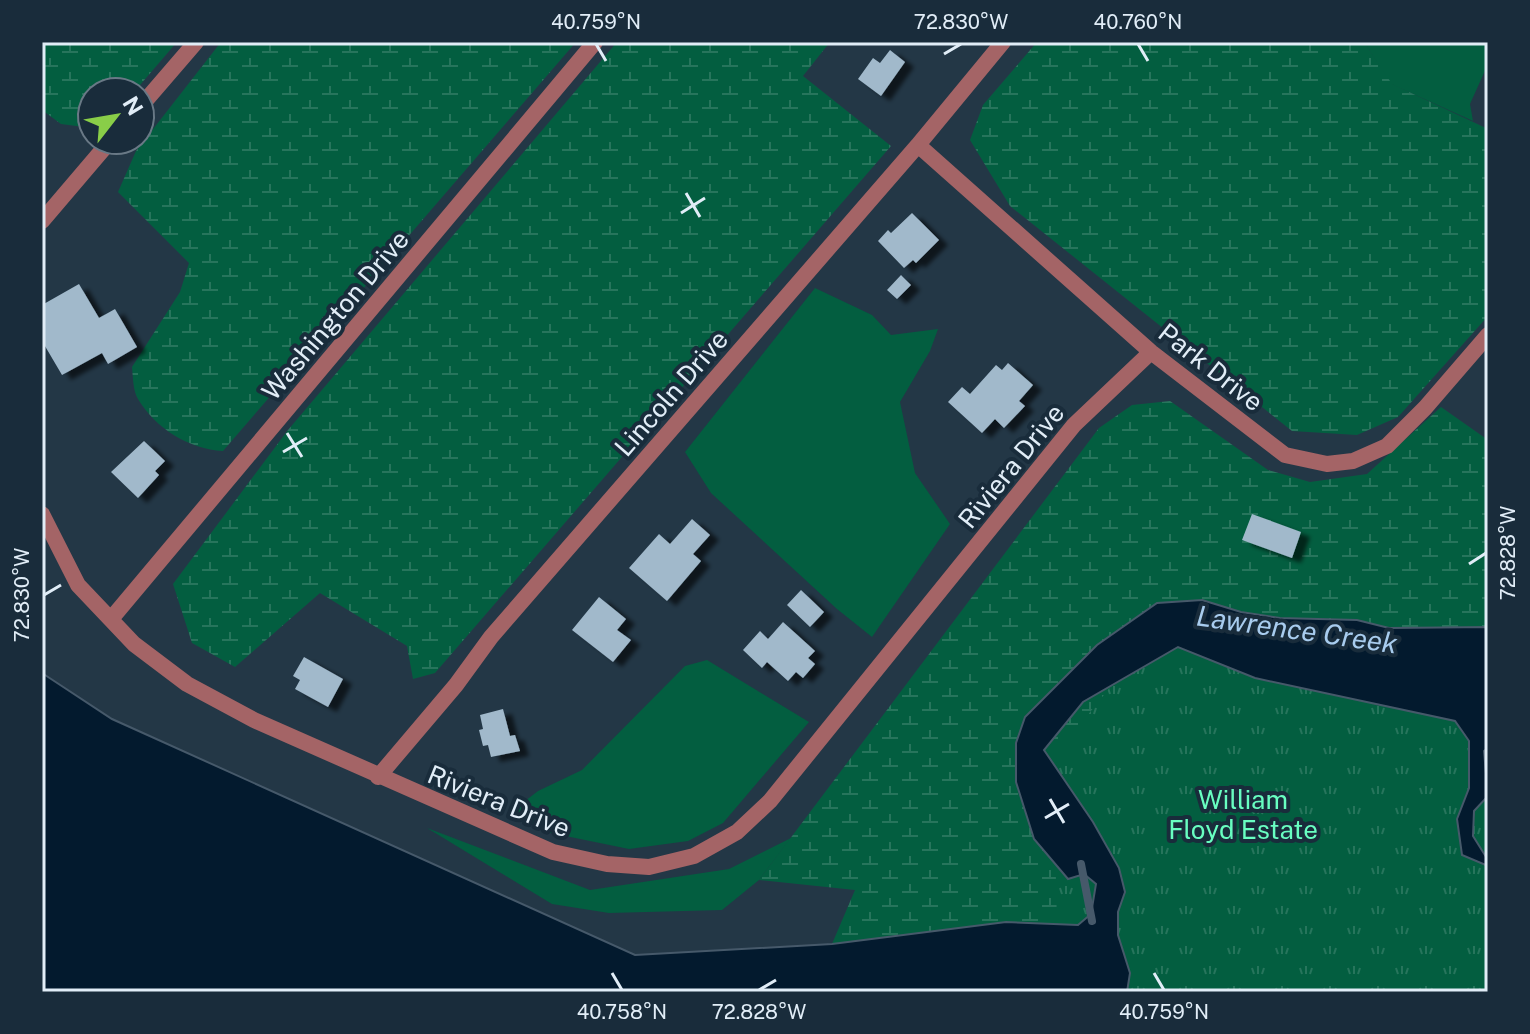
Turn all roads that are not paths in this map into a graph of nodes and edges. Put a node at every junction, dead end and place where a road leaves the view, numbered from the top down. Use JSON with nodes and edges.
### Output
{"nodes":[{"id":1,"x":196,"y":42,"type":"edge"},
{"id":2,"x":595,"y":42,"type":"edge"},
{"id":3,"x":1003,"y":42,"type":"edge"},
{"id":4,"x":156,"y":88,"type":"edge"},
{"id":5,"x":918,"y":145,"type":"junction"},
{"id":6,"x":97,"y":156,"type":"edge"},
{"id":7,"x":42,"y":221,"type":"edge"},
{"id":8,"x":1488,"y":335,"type":"edge"},
{"id":9,"x":1151,"y":352,"type":"junction"},
{"id":10,"x":42,"y":514,"type":"edge"},
{"id":11,"x":111,"y":619,"type":"junction"},
{"id":12,"x":378,"y":777,"type":"junction"}],
"edges":[{"from":1,"to":4,"type":"street"},
{"from":2,"to":11,"type":"street","name":"Washington Drive"},
{"from":3,"to":5,"type":"street","name":"Lincoln Drive"},
{"from":5,"to":9,"type":"street","name":"Park Drive"},
{"from":5,"to":12,"type":"street","name":"Lincoln Drive"},
{"from":6,"to":7,"type":"street"},
{"from":8,"to":9,"type":"street","name":"Park Drive"},
{"from":9,"to":12,"type":"street","name":"Riviera Drive"},
{"from":10,"to":11,"type":"street","name":"Riviera Drive"},
{"from":11,"to":12,"type":"street","name":"Riviera Drive"}]}
